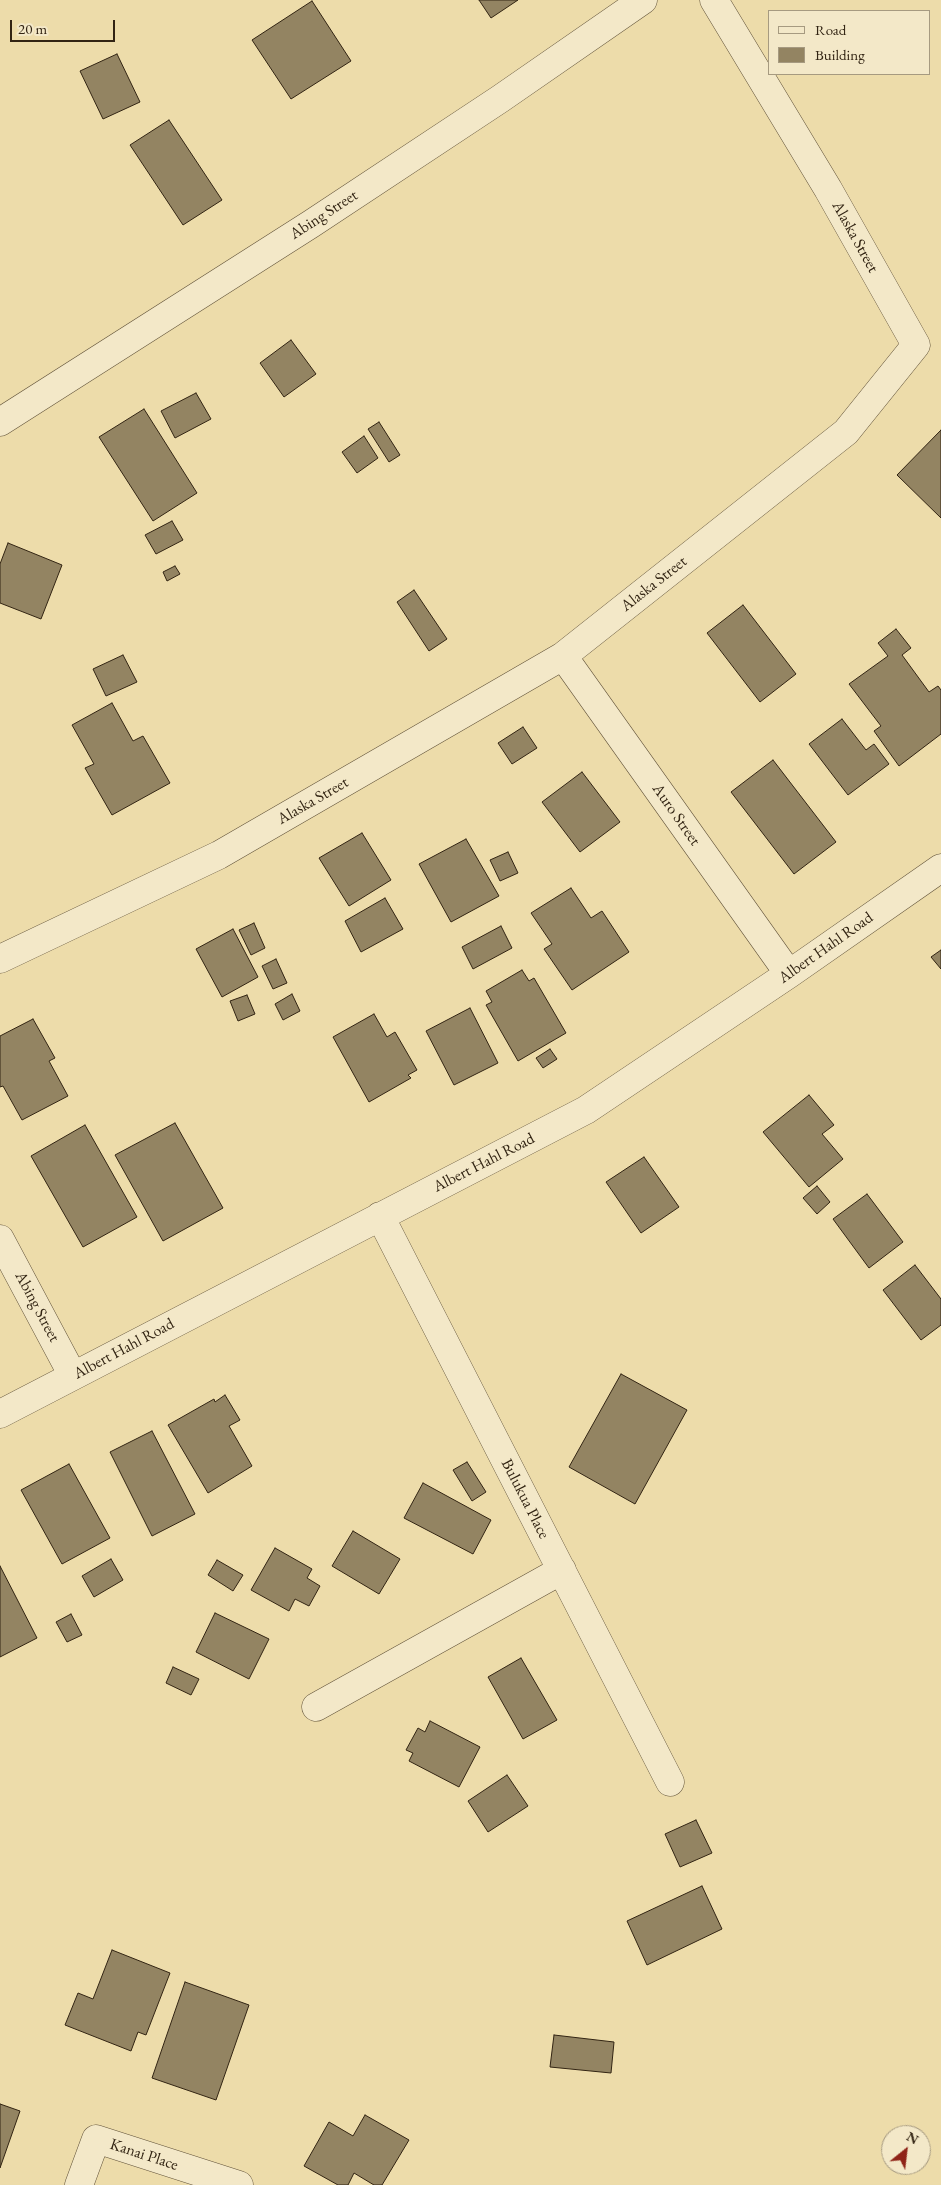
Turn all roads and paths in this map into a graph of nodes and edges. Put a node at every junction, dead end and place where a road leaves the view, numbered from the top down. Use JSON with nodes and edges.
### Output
{"nodes":[{"id":1,"x":643,"y":0,"type":"edge"},
{"id":2,"x":714,"y":0,"type":"edge"},
{"id":3,"x":0,"y":422,"type":"edge"},
{"id":4,"x":564,"y":656,"type":"junction"},
{"id":5,"x":941,"y":868,"type":"edge"},
{"id":6,"x":0,"y":959,"type":"edge"},
{"id":7,"x":789,"y":974,"type":"junction"},
{"id":8,"x":380,"y":1216,"type":"junction"},
{"id":9,"x":0,"y":1239,"type":"edge"},
{"id":10,"x":74,"y":1376,"type":"junction"},
{"id":11,"x":0,"y":1414,"type":"edge"},
{"id":12,"x":562,"y":1570,"type":"junction"},
{"id":13,"x":316,"y":1706,"type":"dead end"},
{"id":14,"x":670,"y":1782,"type":"dead end"},
{"id":15,"x":79,"y":2185,"type":"edge"},
{"id":16,"x":239,"y":2185,"type":"edge"}],
"edges":[{"from":1,"to":3,"type":"street","name":"Abing Street"},
{"from":2,"to":4,"type":"street","name":"Alaska Street"},
{"from":4,"to":6,"type":"street","name":"Alaska Street"},
{"from":4,"to":7,"type":"street","name":"Auro Street"},
{"from":5,"to":7,"type":"street","name":"Albert Hahl Road"},
{"from":7,"to":8,"type":"street","name":"Albert Hahl Road"},
{"from":8,"to":10,"type":"street","name":"Albert Hahl Road"},
{"from":8,"to":12,"type":"street","name":"Bulukua Place"},
{"from":9,"to":10,"type":"street","name":"Abing Street"},
{"from":10,"to":11,"type":"street","name":"Albert Hahl Road"},
{"from":12,"to":13,"type":"street"},
{"from":12,"to":14,"type":"street","name":"Bulukua Place"},
{"from":15,"to":16,"type":"street","name":"Kanai Place"}]}
